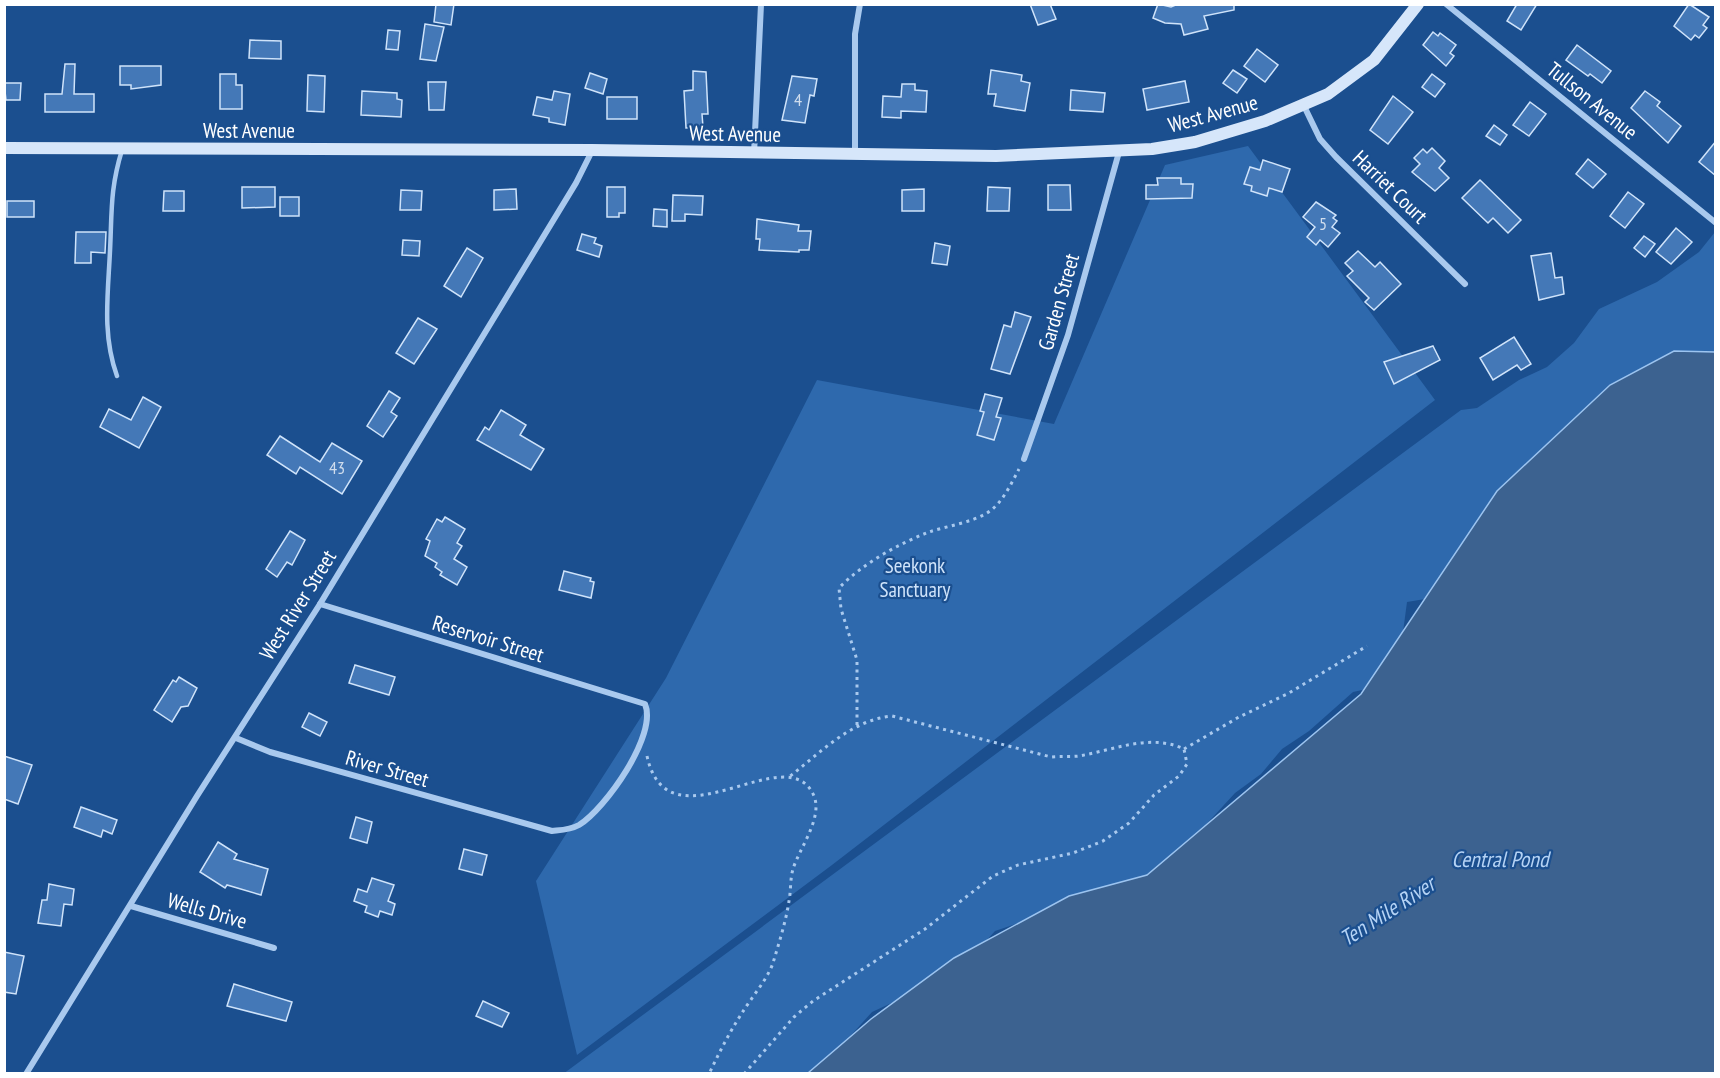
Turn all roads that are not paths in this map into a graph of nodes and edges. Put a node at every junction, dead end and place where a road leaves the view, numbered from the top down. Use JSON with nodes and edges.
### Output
{"nodes":[{"id":1,"x":760,"y":4,"type":"edge"},
{"id":2,"x":860,"y":4,"type":"edge"},
{"id":3,"x":1418,"y":4,"type":"edge"},
{"id":4,"x":1446,"y":4,"type":"edge"},
{"id":5,"x":1304,"y":106,"type":"junction"},
{"id":6,"x":4,"y":148,"type":"edge"},
{"id":7,"x":122,"y":150,"type":"junction"},
{"id":8,"x":592,"y":150,"type":"junction"},
{"id":9,"x":1119,"y":152,"type":"junction"},
{"id":10,"x":754,"y":154,"type":"junction"},
{"id":11,"x":855,"y":154,"type":"junction"},
{"id":12,"x":1716,"y":223,"type":"edge"},
{"id":13,"x":1465,"y":284,"type":"dead end"},
{"id":14,"x":117,"y":376,"type":"dead end"},
{"id":15,"x":1024,"y":459,"type":"road end"},
{"id":16,"x":320,"y":604,"type":"junction"},
{"id":17,"x":645,"y":705,"type":"joint"},
{"id":18,"x":236,"y":738,"type":"junction"},
{"id":19,"x":131,"y":906,"type":"junction"},
{"id":20,"x":274,"y":948,"type":"dead end"},
{"id":21,"x":26,"y":1074,"type":"edge"}],
"edges":[{"from":1,"to":10,"type":"street"},
{"from":2,"to":11,"type":"street"},
{"from":3,"to":5,"type":"street","name":"West Avenue"},
{"from":4,"to":12,"type":"street","name":"Tullson Avenue"},
{"from":5,"to":9,"type":"street","name":"West Avenue"},
{"from":5,"to":13,"type":"street","name":"Harriet Court"},
{"from":6,"to":7,"type":"street","name":"West Avenue"},
{"from":7,"to":8,"type":"street","name":"West Avenue"},
{"from":7,"to":14,"type":"lane"},
{"from":8,"to":10,"type":"street","name":"West Avenue"},
{"from":8,"to":16,"type":"street","name":"West River Street"},
{"from":9,"to":11,"type":"street","name":"West Avenue"},
{"from":9,"to":15,"type":"street","name":"Garden Street"},
{"from":10,"to":11,"type":"street","name":"West Avenue"},
{"from":16,"to":17,"type":"street","name":"Reservoir Street"},
{"from":16,"to":18,"type":"street","name":"West River Street"},
{"from":17,"to":18,"type":"street","name":"River Street"},
{"from":18,"to":19,"type":"street","name":"West River Street"},
{"from":19,"to":20,"type":"street","name":"Wells Drive"},
{"from":19,"to":21,"type":"street","name":"West River Street"}]}
